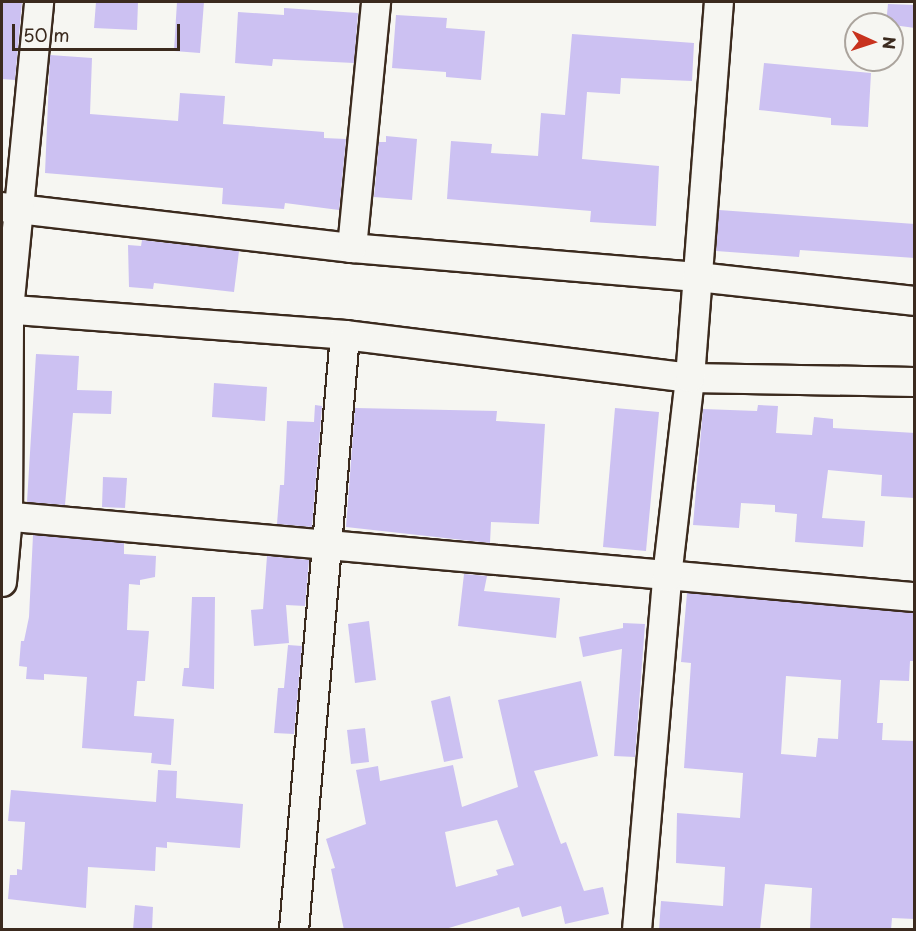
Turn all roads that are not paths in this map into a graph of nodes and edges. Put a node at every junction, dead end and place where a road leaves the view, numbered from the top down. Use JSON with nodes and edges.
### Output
{"nodes":[{"id":1,"x":39,"y":2,"type":"edge"},
{"id":2,"x":376,"y":2,"type":"edge"},
{"id":3,"x":718,"y":2,"type":"edge"},
{"id":4,"x":11,"y":208,"type":"edge"},
{"id":5,"x":352,"y":248,"type":"junction"},
{"id":6,"x":698,"y":277,"type":"junction"},
{"id":7,"x":915,"y":301,"type":"edge"},
{"id":8,"x":5,"y":309,"type":"edge"},
{"id":9,"x":345,"y":335,"type":"junction"},
{"id":10,"x":690,"y":378,"type":"junction"},
{"id":11,"x":915,"y":382,"type":"edge"},
{"id":12,"x":5,"y":516,"type":"edge"},
{"id":13,"x":328,"y":544,"type":"junction"},
{"id":14,"x":667,"y":577,"type":"junction"},
{"id":15,"x":2,"y":582,"type":"edge"},
{"id":16,"x":915,"y":597,"type":"edge"},
{"id":17,"x":294,"y":930,"type":"edge"},
{"id":18,"x":637,"y":930,"type":"edge"}],
"edges":[{"from":1,"to":4,"type":"street"},
{"from":2,"to":5,"type":"street"},
{"from":3,"to":6,"type":"street"},
{"from":4,"to":5,"type":"street"},
{"from":4,"to":8,"type":"street"},
{"from":5,"to":6,"type":"street"},
{"from":6,"to":7,"type":"street"},
{"from":6,"to":10,"type":"street"},
{"from":8,"to":9,"type":"street"},
{"from":8,"to":12,"type":"street"},
{"from":9,"to":10,"type":"street"},
{"from":9,"to":13,"type":"street"},
{"from":10,"to":11,"type":"street"},
{"from":10,"to":14,"type":"street"},
{"from":12,"to":13,"type":"street"},
{"from":12,"to":15,"type":"street"},
{"from":13,"to":14,"type":"street"},
{"from":13,"to":17,"type":"street"},
{"from":14,"to":16,"type":"street"},
{"from":14,"to":18,"type":"street"}]}
